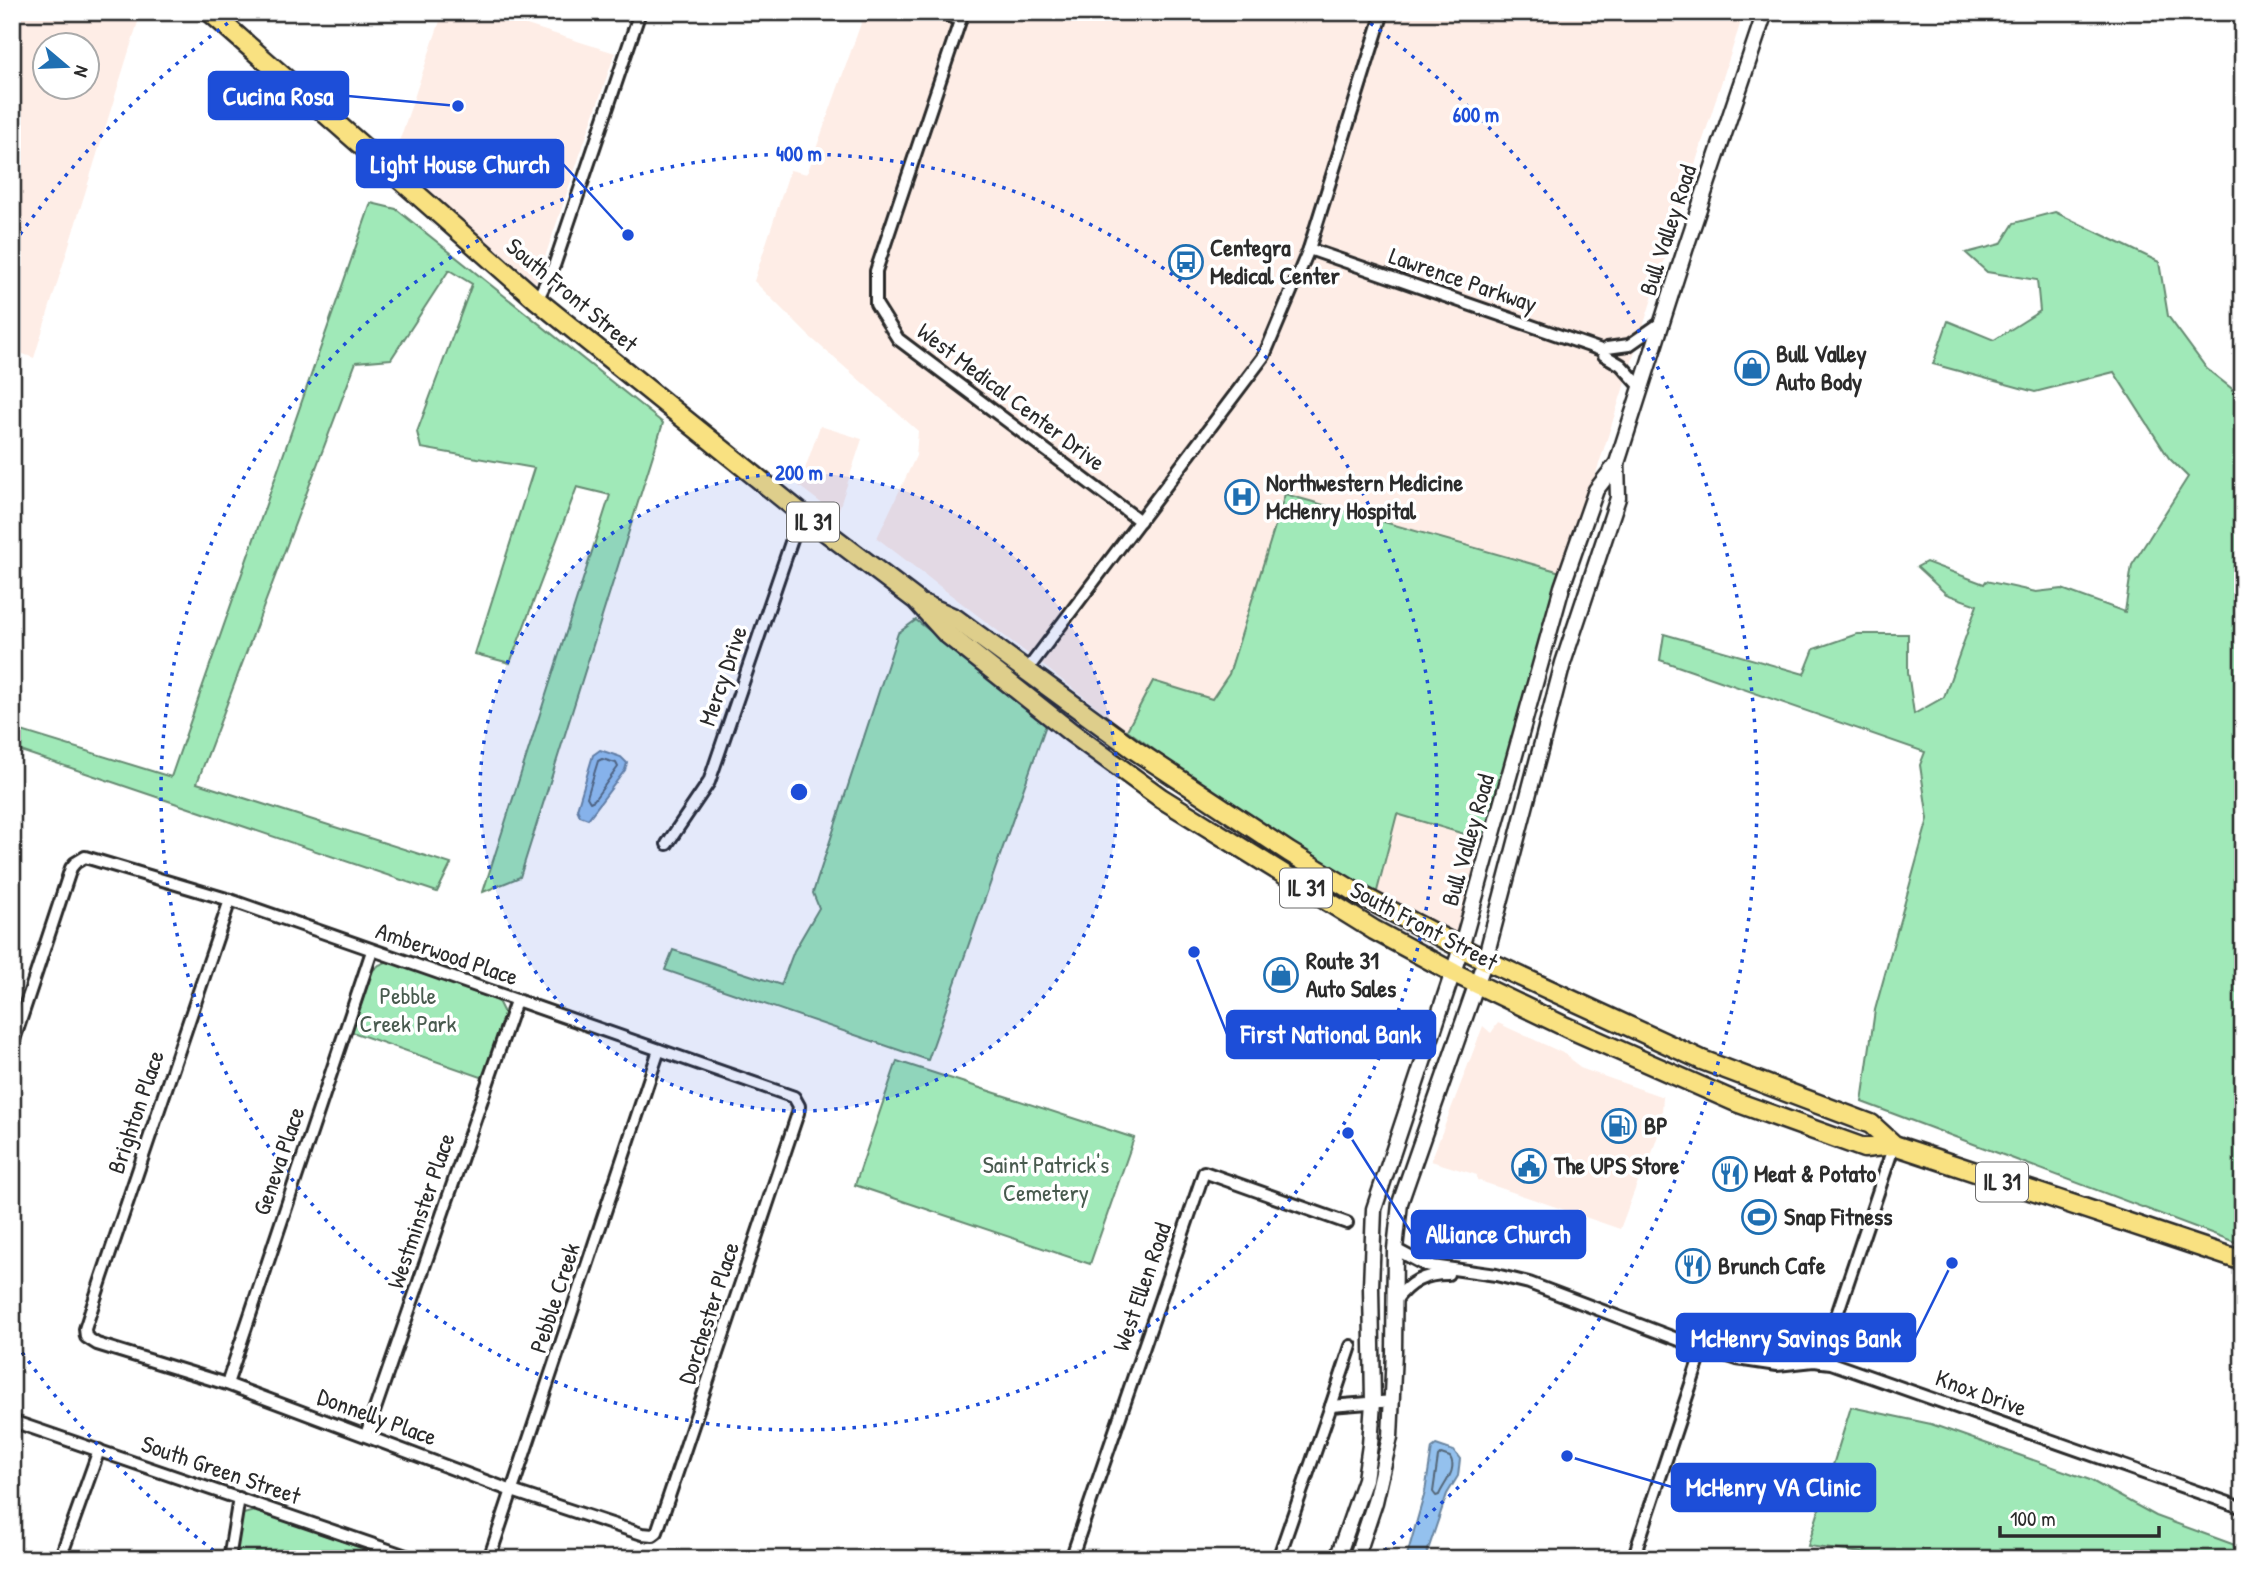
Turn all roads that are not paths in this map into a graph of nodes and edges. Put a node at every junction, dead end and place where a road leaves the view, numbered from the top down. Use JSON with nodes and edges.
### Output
{"nodes":[{"id":1,"x":210,"y":12,"type":"edge"},
{"id":2,"x":639,"y":12,"type":"edge"},
{"id":3,"x":937,"y":12,"type":"edge"},
{"id":4,"x":1383,"y":12,"type":"edge"},
{"id":5,"x":1765,"y":12,"type":"edge"},
{"id":6,"x":962,"y":16,"type":"edge"},
{"id":7,"x":1308,"y":249,"type":"junction"},
{"id":8,"x":537,"y":300,"type":"junction"},
{"id":9,"x":1662,"y":322,"type":"junction"},
{"id":10,"x":1604,"y":351,"type":"junction"},
{"id":11,"x":1641,"y":387,"type":"junction"},
{"id":12,"x":1617,"y":463,"type":"junction"},
{"id":13,"x":802,"y":513,"type":"junction"},
{"id":14,"x":1140,"y":522,"type":"junction"},
{"id":15,"x":916,"y":600,"type":"junction"},
{"id":16,"x":1027,"y":670,"type":"junction"},
{"id":17,"x":667,"y":844,"type":"dead end"},
{"id":18,"x":230,"y":900,"type":"junction"},
{"id":19,"x":1461,"y":948,"type":"junction"},
{"id":20,"x":372,"y":951,"type":"junction"},
{"id":21,"x":1485,"y":960,"type":"junction"},
{"id":22,"x":1454,"y":973,"type":"junction"},
{"id":23,"x":1477,"y":984,"type":"junction"},
{"id":24,"x":516,"y":1000,"type":"junction"},
{"id":25,"x":12,"y":1046,"type":"edge"},
{"id":26,"x":659,"y":1050,"type":"junction"},
{"id":27,"x":797,"y":1101,"type":"joint"},
{"id":28,"x":1894,"y":1145,"type":"junction"},
{"id":29,"x":1347,"y":1223,"type":"dead end"},
{"id":30,"x":1395,"y":1249,"type":"junction"},
{"id":31,"x":2243,"y":1261,"type":"edge"},
{"id":32,"x":1461,"y":1271,"type":"junction"},
{"id":33,"x":1395,"y":1301,"type":"junction"},
{"id":34,"x":86,"y":1337,"type":"joint"},
{"id":35,"x":1351,"y":1346,"type":"dead end"},
{"id":36,"x":1703,"y":1348,"type":"junction"},
{"id":37,"x":1821,"y":1362,"type":"junction"},
{"id":38,"x":227,"y":1384,"type":"junction"},
{"id":39,"x":1393,"y":1401,"type":"junction"},
{"id":40,"x":1373,"y":1402,"type":"junction"},
{"id":41,"x":1331,"y":1406,"type":"junction"},
{"id":42,"x":12,"y":1422,"type":"edge"},
{"id":43,"x":366,"y":1435,"type":"junction"},
{"id":44,"x":99,"y":1450,"type":"junction"},
{"id":45,"x":512,"y":1491,"type":"junction"},
{"id":46,"x":240,"y":1498,"type":"junction"},
{"id":47,"x":2243,"y":1508,"type":"edge"},
{"id":48,"x":653,"y":1535,"type":"joint"},
{"id":49,"x":60,"y":1559,"type":"edge"},
{"id":50,"x":229,"y":1559,"type":"edge"},
{"id":51,"x":415,"y":1559,"type":"edge"},
{"id":52,"x":489,"y":1559,"type":"edge"},
{"id":53,"x":1071,"y":1559,"type":"edge"},
{"id":54,"x":1279,"y":1559,"type":"edge"},
{"id":55,"x":1337,"y":1559,"type":"edge"},
{"id":56,"x":1356,"y":1559,"type":"edge"},
{"id":57,"x":1633,"y":1559,"type":"edge"}],
"edges":[{"from":1,"to":8,"type":"main road","name":"South Front Street","number":"IL 31"},
{"from":2,"to":8,"type":"street"},
{"from":3,"to":6,"type":"street"},
{"from":4,"to":7,"type":"street"},
{"from":5,"to":9,"type":"street","name":"Bull Valley Road"},
{"from":6,"to":14,"type":"street","name":"West Medical Center Drive"},
{"from":7,"to":10,"type":"street","name":"Lawrence Parkway"},
{"from":7,"to":14,"type":"street"},
{"from":8,"to":13,"type":"main road","name":"South Front Street","number":"IL 31"},
{"from":9,"to":10,"type":"street"},
{"from":9,"to":11,"type":"street","name":"Bull Valley Road"},
{"from":10,"to":11,"type":"street","name":"Lawrence Parkway"},
{"from":11,"to":12,"type":"street","name":"Bull Valley Road"},
{"from":12,"to":19,"type":"street","name":"Bull Valley Road"},
{"from":12,"to":21,"type":"street","name":"Bull Valley Road"},
{"from":13,"to":15,"type":"main road","name":"South Front Street","number":"IL 31"},
{"from":13,"to":17,"type":"street","name":"Mercy Drive"},
{"from":14,"to":16,"type":"street"},
{"from":15,"to":16,"type":"main road","name":"South Front Street","number":"IL 31"},
{"from":15,"to":22,"type":"main road","name":"South Front Street","number":"IL 31"},
{"from":16,"to":19,"type":"main road","name":"South Front Street","number":"IL 31"},
{"from":18,"to":20,"type":"street","name":"Amberwood Place"},
{"from":18,"to":25,"type":"street","name":"Amberwood Place"},
{"from":18,"to":34,"type":"street","name":"Brighton Place"},
{"from":19,"to":21,"type":"main road","name":"South Front Street","number":"IL 31"},
{"from":19,"to":22,"type":"street","name":"Bull Valley Road"},
{"from":20,"to":24,"type":"street","name":"Amberwood Place"},
{"from":20,"to":38,"type":"street","name":"Geneva Place"},
{"from":21,"to":23,"type":"street","name":"Bull Valley Road"},
{"from":21,"to":28,"type":"main road","name":"South Front Street","number":"IL 31"},
{"from":22,"to":23,"type":"main road","name":"South Front Street","number":"IL 31"},
{"from":22,"to":40,"type":"street","name":"Bull Valley Road"},
{"from":23,"to":28,"type":"main road","name":"South Front Street","number":"IL 31"},
{"from":23,"to":30,"type":"street","name":"Bull Valley Road"},
{"from":24,"to":26,"type":"street","name":"Amberwood Place"},
{"from":24,"to":43,"type":"street","name":"Westminster Place"},
{"from":26,"to":27,"type":"street","name":"Amberwood Place"},
{"from":26,"to":45,"type":"street","name":"Pebble Creek"},
{"from":27,"to":48,"type":"street","name":"Dorchester Place"},
{"from":28,"to":31,"type":"main road","name":"South Front Street","number":"IL 31"},
{"from":28,"to":37,"type":"street"},
{"from":29,"to":53,"type":"street","name":"West Ellen Road"},
{"from":30,"to":32,"type":"street","name":"Knox Drive"},
{"from":30,"to":33,"type":"street","name":"Bull Valley Road"},
{"from":32,"to":33,"type":"street","name":"Knox Drive"},
{"from":32,"to":36,"type":"street","name":"Knox Drive"},
{"from":33,"to":39,"type":"street","name":"Bull Valley Road"},
{"from":34,"to":38,"type":"street","name":"Donnelly Place"},
{"from":35,"to":41,"type":"street"},
{"from":36,"to":37,"type":"street","name":"Knox Drive"},
{"from":36,"to":57,"type":"street"},
{"from":37,"to":47,"type":"street","name":"Knox Drive"},
{"from":38,"to":43,"type":"street","name":"Donnelly Place"},
{"from":39,"to":40,"type":"street"},
{"from":39,"to":56,"type":"street","name":"Bull Valley Road"},
{"from":40,"to":41,"type":"street"},
{"from":40,"to":55,"type":"street","name":"Bull Valley Road"},
{"from":41,"to":54,"type":"street"},
{"from":42,"to":44,"type":"street","name":"South Green Street"},
{"from":43,"to":45,"type":"street","name":"Donnelly Place"},
{"from":44,"to":46,"type":"street","name":"South Green Street"},
{"from":44,"to":49,"type":"street"},
{"from":45,"to":48,"type":"street","name":"Donnelly Place"},
{"from":45,"to":52,"type":"street","name":"Pebble Creek"},
{"from":46,"to":50,"type":"street"},
{"from":46,"to":51,"type":"street","name":"South Green Street"}]}
